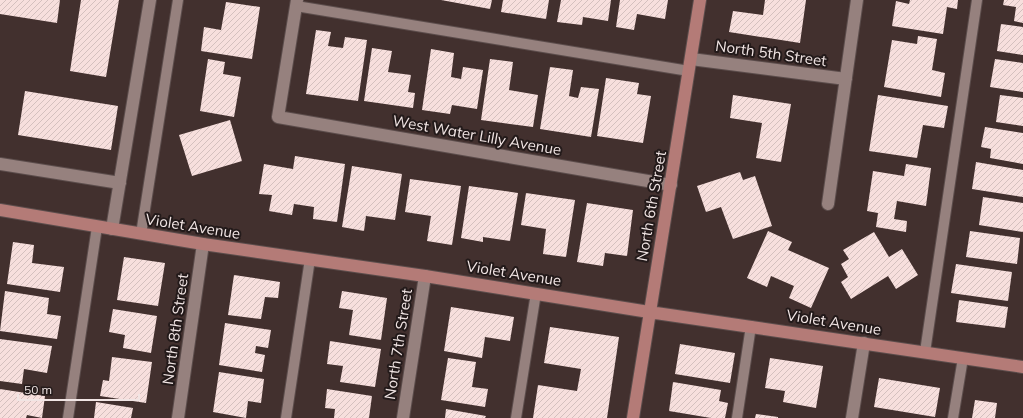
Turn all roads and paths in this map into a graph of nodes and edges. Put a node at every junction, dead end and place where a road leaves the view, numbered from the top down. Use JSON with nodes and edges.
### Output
{"nodes":[{"id":1,"x":150,"y":0,"type":"edge"},
{"id":2,"x":178,"y":0,"type":"edge"},
{"id":3,"x":700,"y":0,"type":"edge"},
{"id":4,"x":858,"y":0,"type":"edge"},
{"id":5,"x":977,"y":0,"type":"edge"},
{"id":6,"x":297,"y":3,"type":"edge"},
{"id":7,"x":691,"y":59,"type":"junction"},
{"id":8,"x":689,"y":71,"type":"junction"},
{"id":9,"x":846,"y":79,"type":"junction"},
{"id":10,"x":0,"y":164,"type":"edge"},
{"id":11,"x":120,"y":183,"type":"junction"},
{"id":12,"x":671,"y":185,"type":"junction"},
{"id":13,"x":828,"y":204,"type":"dead end"},
{"id":14,"x":0,"y":210,"type":"edge"},
{"id":15,"x":97,"y":227,"type":"junction"},
{"id":16,"x":112,"y":229,"type":"junction"},
{"id":17,"x":141,"y":234,"type":"junction"},
{"id":18,"x":203,"y":244,"type":"junction"},
{"id":19,"x":310,"y":260,"type":"junction"},
{"id":20,"x":425,"y":276,"type":"junction"},
{"id":21,"x":536,"y":293,"type":"junction"},
{"id":22,"x":649,"y":312,"type":"junction"},
{"id":23,"x":751,"y":326,"type":"junction"},
{"id":24,"x":864,"y":343,"type":"junction"},
{"id":25,"x":925,"y":352,"type":"junction"},
{"id":26,"x":963,"y":358,"type":"junction"},
{"id":27,"x":1023,"y":367,"type":"edge"},
{"id":28,"x":68,"y":418,"type":"edge"},
{"id":29,"x":178,"y":418,"type":"edge"},
{"id":30,"x":286,"y":418,"type":"edge"},
{"id":31,"x":403,"y":418,"type":"edge"},
{"id":32,"x":516,"y":418,"type":"edge"},
{"id":33,"x":633,"y":418,"type":"edge"},
{"id":34,"x":737,"y":418,"type":"edge"},
{"id":35,"x":852,"y":418,"type":"edge"},
{"id":36,"x":954,"y":418,"type":"edge"}],
"edges":[{"from":1,"to":11,"type":"street"},
{"from":2,"to":17,"type":"lane"},
{"from":3,"to":7,"type":"street","name":"North 6th Street"},
{"from":4,"to":9,"type":"street","name":"North 5th Street"},
{"from":5,"to":25,"type":"lane"},
{"from":6,"to":8,"type":"lane"},
{"from":6,"to":12,"type":"street","name":"West Water Lilly Avenue"},
{"from":7,"to":8,"type":"street","name":"North 6th Street"},
{"from":7,"to":9,"type":"street","name":"North 5th Street"},
{"from":8,"to":12,"type":"street","name":"North 6th Street"},
{"from":9,"to":13,"type":"street","name":"North 5th Street"},
{"from":10,"to":11,"type":"street"},
{"from":11,"to":16,"type":"street"},
{"from":12,"to":22,"type":"street","name":"North 6th Street"},
{"from":14,"to":15,"type":"street","name":"Violet Avenue"},
{"from":15,"to":16,"type":"street","name":"Violet Avenue"},
{"from":15,"to":28,"type":"lane"},
{"from":16,"to":17,"type":"street","name":"Violet Avenue"},
{"from":17,"to":18,"type":"street","name":"Violet Avenue"},
{"from":18,"to":19,"type":"street","name":"Violet Avenue"},
{"from":18,"to":29,"type":"street","name":"North 8th Street"},
{"from":19,"to":20,"type":"street","name":"Violet Avenue"},
{"from":19,"to":30,"type":"lane"},
{"from":20,"to":21,"type":"street","name":"Violet Avenue"},
{"from":20,"to":31,"type":"street","name":"North 7th Street"},
{"from":21,"to":22,"type":"street","name":"Violet Avenue"},
{"from":21,"to":32,"type":"lane"},
{"from":22,"to":23,"type":"street","name":"Violet Avenue"},
{"from":22,"to":33,"type":"street","name":"North 6th Street"},
{"from":23,"to":24,"type":"street","name":"Violet Avenue"},
{"from":23,"to":34,"type":"lane"},
{"from":24,"to":25,"type":"street","name":"Violet Avenue"},
{"from":24,"to":35,"type":"street"},
{"from":25,"to":26,"type":"street","name":"Violet Avenue"},
{"from":26,"to":27,"type":"street","name":"Violet Avenue"},
{"from":26,"to":36,"type":"lane"}]}
